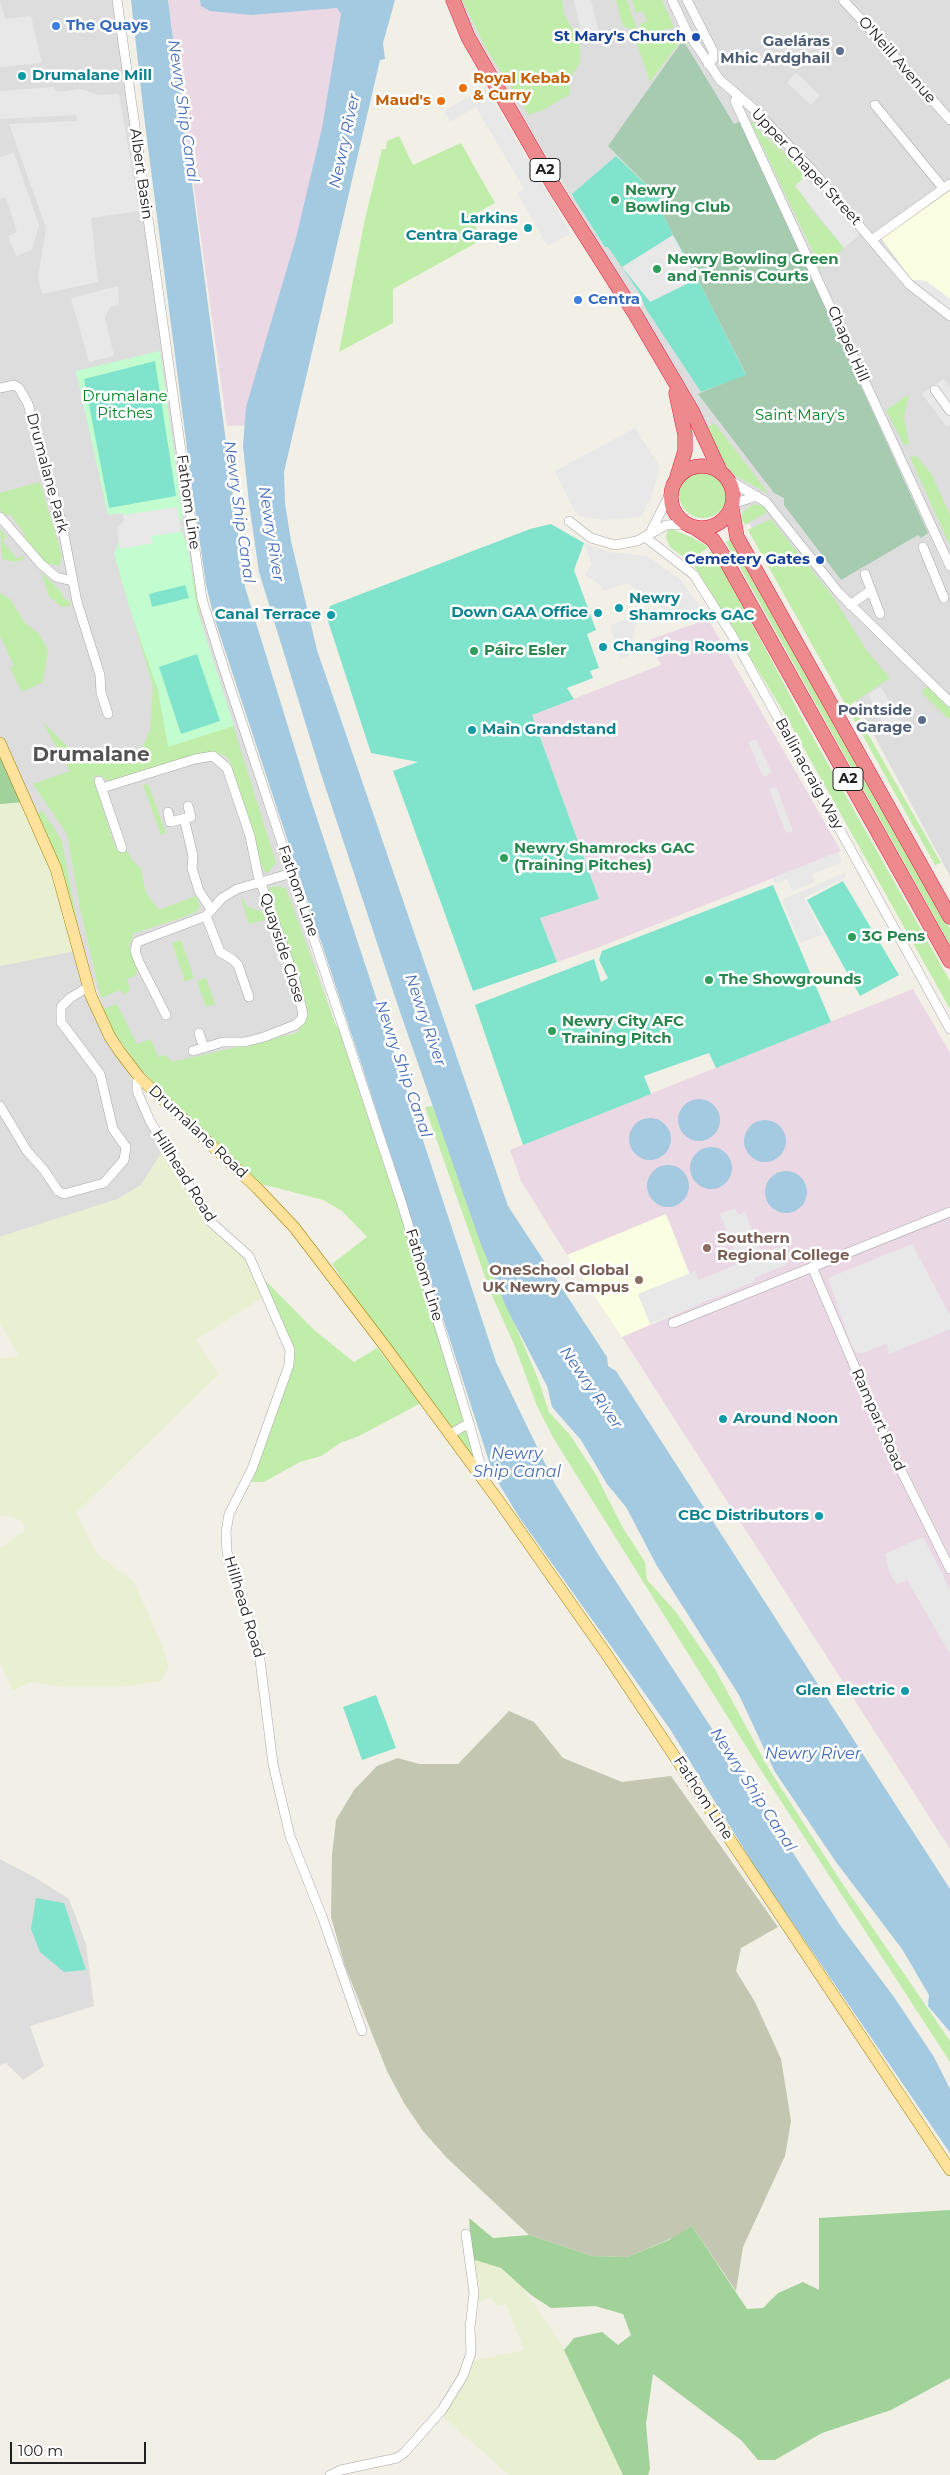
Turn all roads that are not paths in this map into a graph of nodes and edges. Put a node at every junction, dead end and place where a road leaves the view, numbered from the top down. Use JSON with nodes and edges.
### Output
{"nodes":[{"id":1,"x":117,"y":0,"type":"edge"},
{"id":2,"x":672,"y":0,"type":"edge"},
{"id":3,"x":687,"y":0,"type":"edge"},
{"id":4,"x":843,"y":0,"type":"edge"},
{"id":5,"x":453,"y":2,"type":"edge"},
{"id":6,"x":708,"y":64,"type":"junction"},
{"id":7,"x":736,"y":96,"type":"junction"},
{"id":8,"x":875,"y":105,"type":"dead end"},
{"id":9,"x":950,"y":120,"type":"edge"},
{"id":10,"x":947,"y":186,"type":"edge"},
{"id":11,"x":873,"y":239,"type":"junction"},
{"id":12,"x":950,"y":316,"type":"edge"},
{"id":13,"x":167,"y":349,"type":"joint"},
{"id":14,"x":672,"y":380,"type":"junction"},
{"id":15,"x":0,"y":388,"type":"edge"},
{"id":16,"x":935,"y":390,"type":"dead end"},
{"id":17,"x":950,"y":411,"type":"edge"},
{"id":18,"x":723,"y":475,"type":"junction"},
{"id":19,"x":673,"y":486,"type":"junction"},
{"id":20,"x":757,"y":496,"type":"junction"},
{"id":21,"x":732,"y":506,"type":"junction"},
{"id":22,"x":0,"y":516,"type":"edge"},
{"id":23,"x":569,"y":521,"type":"dead end"},
{"id":24,"x":690,"y":525,"type":"junction"},
{"id":25,"x":647,"y":535,"type":"junction"},
{"id":26,"x":923,"y":547,"type":"dead end"},
{"id":27,"x":950,"y":566,"type":"edge"},
{"id":28,"x":933,"y":572,"type":"junction"},
{"id":29,"x":864,"y":574,"type":"dead end"},
{"id":30,"x":72,"y":581,"type":"junction"},
{"id":31,"x":870,"y":591,"type":"junction"},
{"id":32,"x":944,"y":598,"type":"dead end"},
{"id":33,"x":850,"y":605,"type":"junction"},
{"id":34,"x":880,"y":614,"type":"dead end"},
{"id":35,"x":948,"y":698,"type":"edge"},
{"id":36,"x":108,"y":714,"type":"dead end"},
{"id":37,"x":0,"y":743,"type":"edge"},
{"id":38,"x":188,"y":806,"type":"dead end"},
{"id":39,"x":168,"y":812,"type":"dead end"},
{"id":40,"x":184,"y":818,"type":"junction"},
{"id":41,"x":122,"y":848,"type":"dead end"},
{"id":42,"x":292,"y":873,"type":"junction"},
{"id":43,"x":261,"y":882,"type":"junction"},
{"id":44,"x":208,"y":913,"type":"junction"},
{"id":45,"x":950,"y":917,"type":"edge"},
{"id":46,"x":950,"y":961,"type":"edge"},
{"id":47,"x":88,"y":987,"type":"junction"},
{"id":48,"x":249,"y":997,"type":"dead end"},
{"id":49,"x":166,"y":1014,"type":"dead end"},
{"id":50,"x":950,"y":1029,"type":"edge"},
{"id":51,"x":199,"y":1033,"type":"dead end"},
{"id":52,"x":204,"y":1048,"type":"junction"},
{"id":53,"x":193,"y":1051,"type":"dead end"},
{"id":54,"x":140,"y":1078,"type":"junction"},
{"id":55,"x":0,"y":1106,"type":"edge"},
{"id":56,"x":950,"y":1212,"type":"edge"},
{"id":57,"x":812,"y":1268,"type":"junction"},
{"id":58,"x":673,"y":1323,"type":"dead end"},
{"id":59,"x":469,"y":1423,"type":"junction"},
{"id":60,"x":449,"y":1435,"type":"junction"},
{"id":61,"x":480,"y":1475,"type":"junction"},
{"id":62,"x":950,"y":1569,"type":"edge"},
{"id":63,"x":362,"y":2031,"type":"dead end"},
{"id":64,"x":950,"y":2170,"type":"edge"},
{"id":65,"x":466,"y":2234,"type":"dead end"},
{"id":66,"x":330,"y":2475,"type":"edge"}],
"edges":[{"from":1,"to":13,"type":"street","name":"Albert Basin"},
{"from":2,"to":6,"type":"street"},
{"from":3,"to":6,"type":"street"},
{"from":4,"to":9,"type":"street","name":"O'Neill Avenue"},
{"from":5,"to":14,"type":"highway","number":"A2"},
{"from":6,"to":7,"type":"street"},
{"from":7,"to":11,"type":"street","name":"Upper Chapel Street"},
{"from":7,"to":27,"type":"street","name":"Chapel Hill"},
{"from":8,"to":10,"type":"street"},
{"from":10,"to":11,"type":"street"},
{"from":11,"to":12,"type":"street","name":"Upper Chapel Street"},
{"from":13,"to":42,"type":"street","name":"Fathom Line"},
{"from":14,"to":18,"type":"highway","number":"A2"},
{"from":14,"to":19,"type":"highway","number":"A2"},
{"from":15,"to":30,"type":"street","name":"Drumalane Park"},
{"from":16,"to":17,"type":"street"},
{"from":18,"to":19,"type":"highway"},
{"from":18,"to":20,"type":"street"},
{"from":18,"to":21,"type":"highway","number":"A2"},
{"from":19,"to":24,"type":"highway","number":"A2"},
{"from":19,"to":25,"type":"street"},
{"from":20,"to":21,"type":"street"},
{"from":20,"to":33,"type":"street"},
{"from":21,"to":24,"type":"highway"},
{"from":21,"to":45,"type":"highway","number":"A2"},
{"from":22,"to":30,"type":"street"},
{"from":23,"to":25,"type":"street"},
{"from":24,"to":25,"type":"street"},
{"from":24,"to":46,"type":"highway","number":"A2"},
{"from":25,"to":50,"type":"street","name":"Ballinacraig Way"},
{"from":26,"to":28,"type":"street"},
{"from":27,"to":28,"type":"street"},
{"from":28,"to":32,"type":"street"},
{"from":29,"to":31,"type":"street"},
{"from":30,"to":36,"type":"street","name":"Drumalane Park"},
{"from":31,"to":33,"type":"street"},
{"from":31,"to":34,"type":"street"},
{"from":33,"to":35,"type":"street"},
{"from":37,"to":47,"type":"main road","name":"Drumalane Road"},
{"from":38,"to":40,"type":"street"},
{"from":39,"to":40,"type":"street"},
{"from":40,"to":44,"type":"street"},
{"from":41,"to":43,"type":"street","name":"Quayside Close"},
{"from":42,"to":43,"type":"street","name":"Quayside Close"},
{"from":42,"to":59,"type":"street","name":"Fathom Line"},
{"from":43,"to":44,"type":"street","name":"Quayside Close"},
{"from":43,"to":52,"type":"street","name":"Quayside Close"},
{"from":44,"to":48,"type":"street"},
{"from":44,"to":49,"type":"street","name":"Quayside Close"},
{"from":47,"to":54,"type":"main road","name":"Drumalane Road"},
{"from":47,"to":55,"type":"street"},
{"from":51,"to":52,"type":"street"},
{"from":52,"to":53,"type":"street","name":"Quayside Close"},
{"from":54,"to":60,"type":"main road","name":"Drumalane Road"},
{"from":54,"to":63,"type":"street","name":"Hillhead Road"},
{"from":56,"to":57,"type":"street"},
{"from":57,"to":58,"type":"street"},
{"from":57,"to":62,"type":"street","name":"Rampart Road"},
{"from":59,"to":60,"type":"street"},
{"from":59,"to":61,"type":"street","name":"Fathom Line"},
{"from":60,"to":61,"type":"main road","name":"Drumalane Road"},
{"from":61,"to":64,"type":"main road","name":"Fathom Line"},
{"from":65,"to":66,"type":"street"}]}
